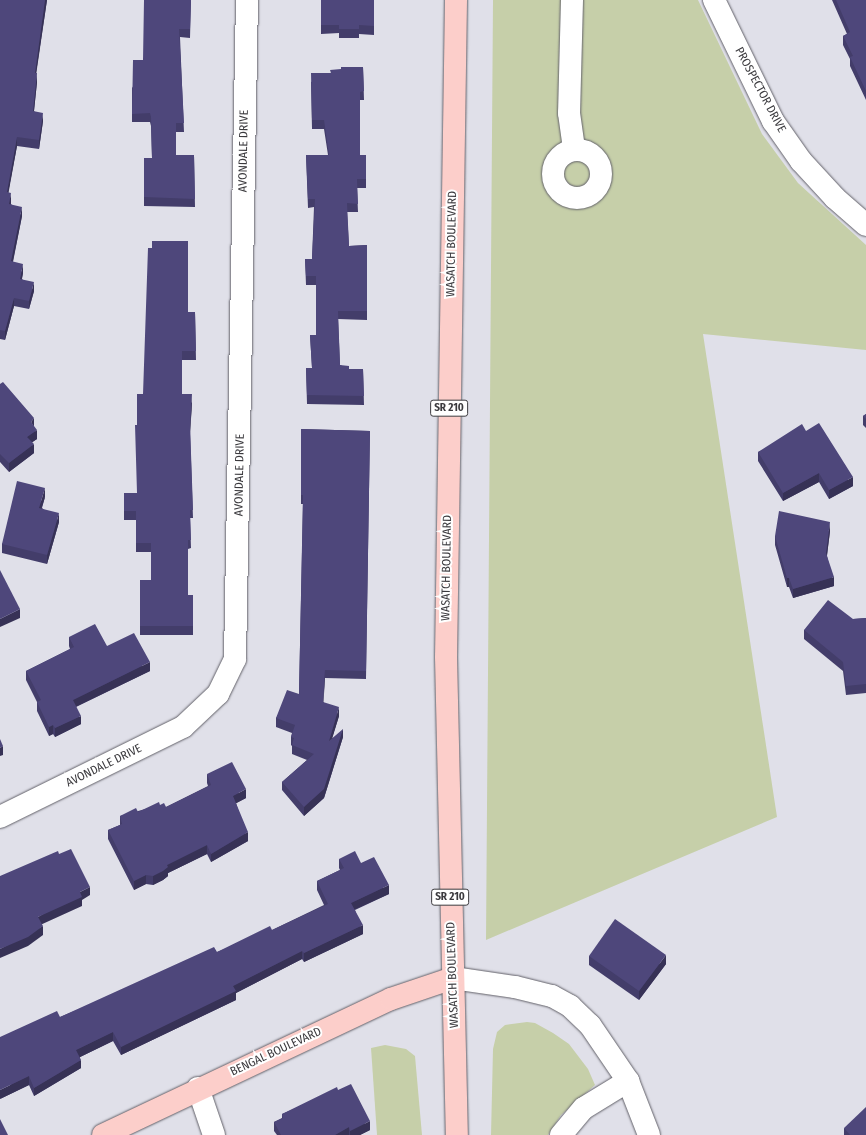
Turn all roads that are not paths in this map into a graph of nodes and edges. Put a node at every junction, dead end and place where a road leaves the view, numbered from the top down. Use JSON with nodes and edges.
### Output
{"nodes":[{"id":1,"x":247,"y":0,"type":"edge"},
{"id":2,"x":456,"y":0,"type":"edge"},
{"id":3,"x":572,"y":0,"type":"edge"},
{"id":4,"x":714,"y":0,"type":"edge"},
{"id":5,"x":574,"y":150,"type":"dead end"},
{"id":6,"x":866,"y":225,"type":"edge"},
{"id":7,"x":0,"y":817,"type":"edge"},
{"id":8,"x":453,"y":978,"type":"junction"},
{"id":9,"x":628,"y":1081,"type":"junction"},
{"id":10,"x":198,"y":1088,"type":"junction"},
{"id":11,"x":103,"y":1135,"type":"edge"},
{"id":12,"x":214,"y":1135,"type":"edge"},
{"id":13,"x":457,"y":1135,"type":"edge"},
{"id":14,"x":561,"y":1135,"type":"edge"},
{"id":15,"x":649,"y":1135,"type":"edge"}],
"edges":[{"from":1,"to":7,"type":"street","name":"AVONDALE DRIVE"},
{"from":2,"to":8,"type":"main road","name":"WASATCH BOULEVARD","number":"SR 210"},
{"from":3,"to":5,"type":"street"},
{"from":4,"to":6,"type":"street","name":"PROSPECTOR DRIVE"},
{"from":8,"to":9,"type":"street"},
{"from":8,"to":10,"type":"main road","name":"BENGAL BOULEVARD"},
{"from":8,"to":13,"type":"main road","name":"WASATCH BOULEVARD","number":"SR 210"},
{"from":9,"to":14,"type":"street"},
{"from":9,"to":15,"type":"street"},
{"from":10,"to":11,"type":"main road","name":"BENGAL BOULEVARD"},
{"from":10,"to":12,"type":"street"}]}
